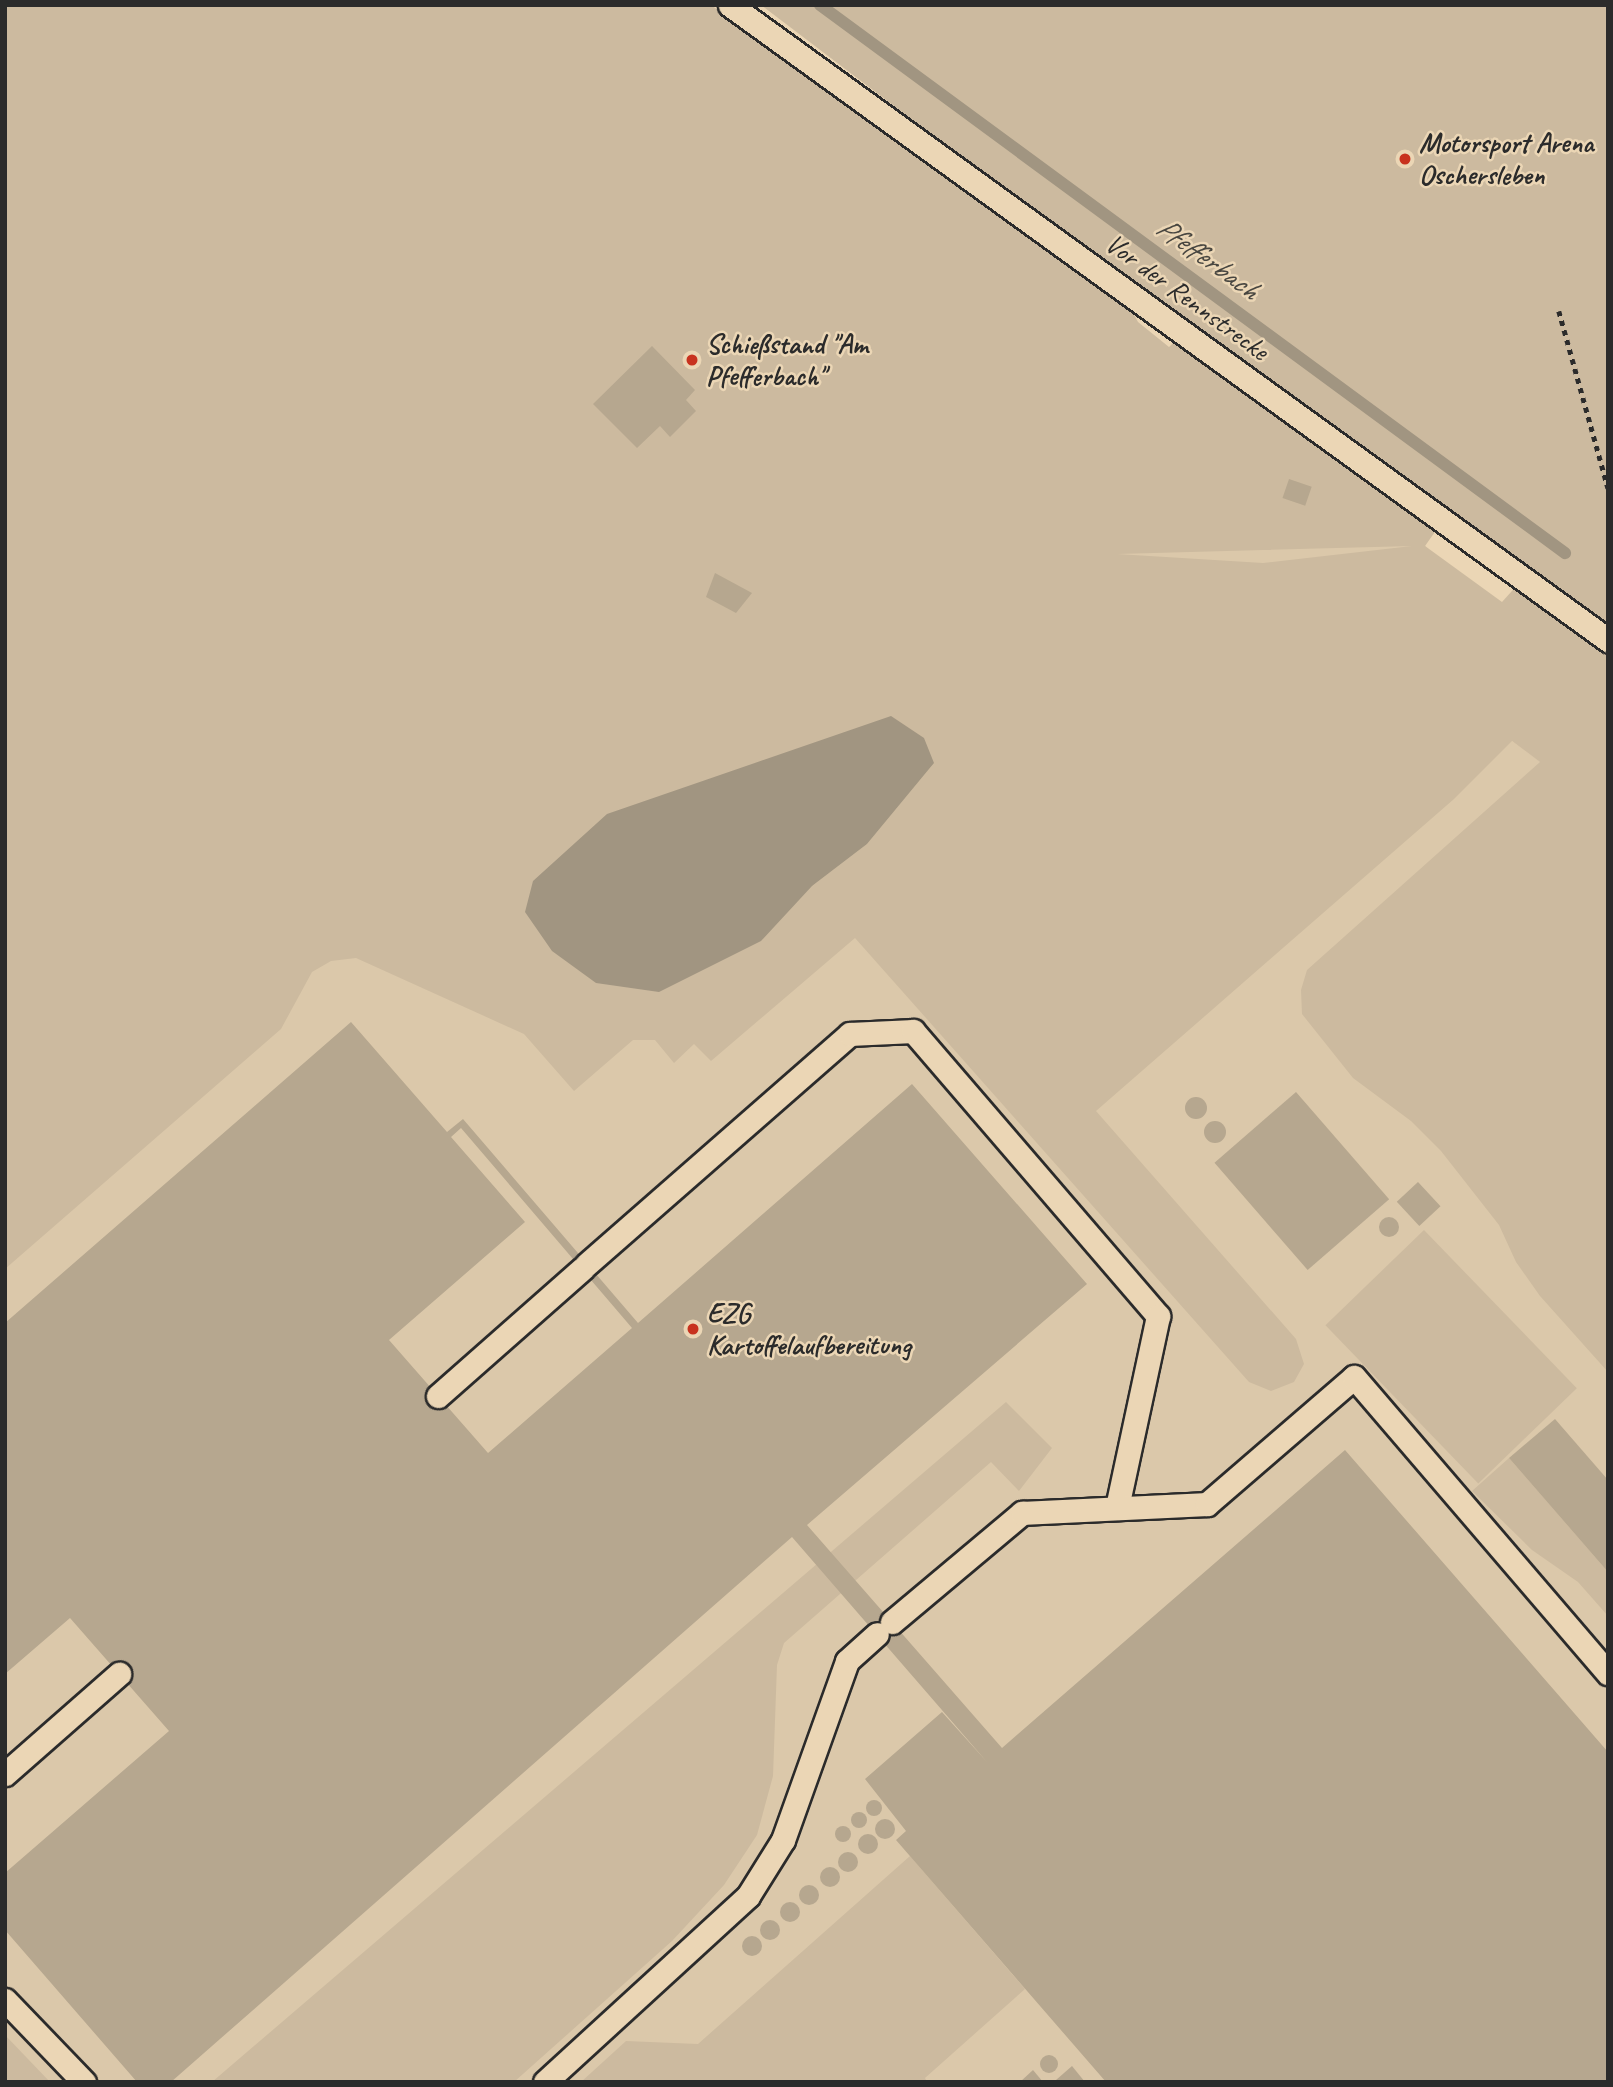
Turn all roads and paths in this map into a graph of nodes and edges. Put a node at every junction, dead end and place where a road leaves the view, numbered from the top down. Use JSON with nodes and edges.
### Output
{"nodes":[{"id":1,"x":730,"y":5,"type":"edge"},
{"id":2,"x":1559,"y":311,"type":"dead end"},
{"id":3,"x":1608,"y":488,"type":"edge"},
{"id":4,"x":1608,"y":639,"type":"edge"},
{"id":5,"x":438,"y":1396,"type":"dead end"},
{"id":6,"x":1117,"y":1508,"type":"junction"},
{"id":7,"x":1608,"y":1673,"type":"edge"},
{"id":8,"x":119,"y":1674,"type":"dead end"},
{"id":9,"x":5,"y":1774,"type":"edge"},
{"id":10,"x":5,"y":2000,"type":"edge"},
{"id":11,"x":84,"y":2082,"type":"edge"},
{"id":12,"x":545,"y":2082,"type":"edge"}],
"edges":[{"from":1,"to":4,"type":"lane","name":"Vor der Rennstrecke"},
{"from":2,"to":3,"type":"path"},
{"from":5,"to":6,"type":"lane"},
{"from":6,"to":7,"type":"lane"},
{"from":6,"to":12,"type":"lane"},
{"from":8,"to":9,"type":"lane"},
{"from":10,"to":11,"type":"lane"}]}
